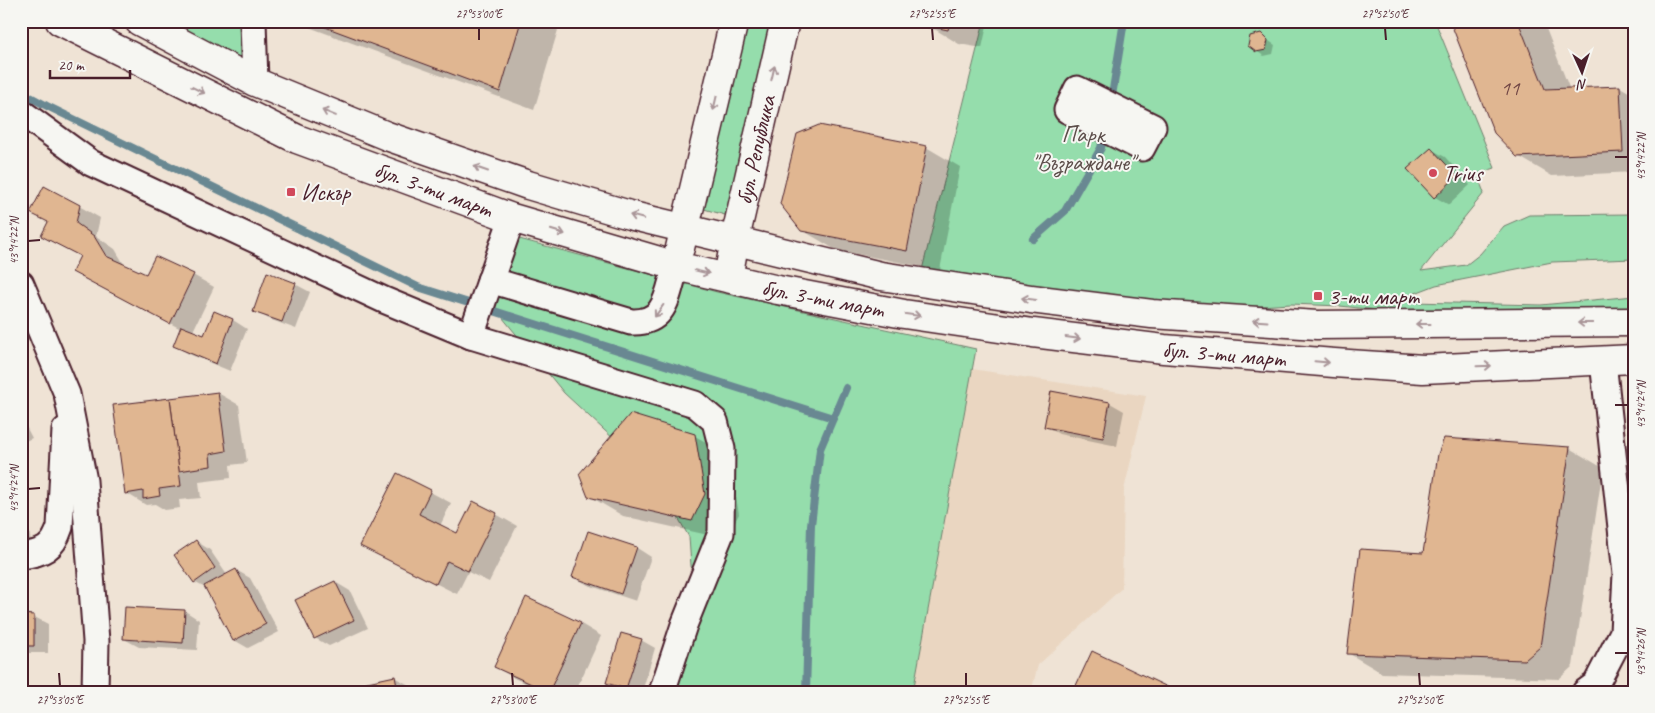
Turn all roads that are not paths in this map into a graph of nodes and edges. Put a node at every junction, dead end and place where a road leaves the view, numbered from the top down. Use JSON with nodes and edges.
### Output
{"nodes":[{"id":1,"x":60,"y":21,"type":"edge"},
{"id":2,"x":139,"y":21,"type":"edge"},
{"id":3,"x":253,"y":21,"type":"edge"},
{"id":4,"x":734,"y":21,"type":"edge"},
{"id":5,"x":785,"y":21,"type":"edge"},
{"id":6,"x":255,"y":82,"type":"junction"},
{"id":7,"x":21,"y":112,"type":"edge"},
{"id":8,"x":512,"y":218,"type":"junction"},
{"id":9,"x":684,"y":229,"type":"junction"},
{"id":10,"x":735,"y":240,"type":"junction"},
{"id":11,"x":676,"y":266,"type":"junction"},
{"id":12,"x":728,"y":278,"type":"junction"},
{"id":13,"x":21,"y":284,"type":"edge"},
{"id":14,"x":488,"y":287,"type":"junction"},
{"id":15,"x":1634,"y":322,"type":"edge"},
{"id":16,"x":474,"y":327,"type":"junction"},
{"id":17,"x":1634,"y":359,"type":"edge"},
{"id":18,"x":1603,"y":361,"type":"junction"},
{"id":19,"x":68,"y":394,"type":"junction"},
{"id":20,"x":21,"y":556,"type":"edge"},
{"id":21,"x":94,"y":692,"type":"edge"},
{"id":22,"x":662,"y":692,"type":"edge"},
{"id":23,"x":1585,"y":692,"type":"edge"}],
"edges":[{"from":1,"to":8,"type":"street","name":"бул. 3-ти март","one_way":true},
{"from":2,"to":6,"type":"street","name":"бул. 3-ти март"},
{"from":3,"to":6,"type":"street"},
{"from":4,"to":9,"type":"street","name":"бул. Република","one_way":true},
{"from":10,"to":5,"type":"street","name":"бул. Република","one_way":true},
{"from":9,"to":6,"type":"street","name":"бул. 3-ти март","one_way":true},
{"from":7,"to":16,"type":"street"},
{"from":8,"to":11,"type":"street","name":"бул. 3-ти март","one_way":true},
{"from":8,"to":14,"type":"street"},
{"from":9,"to":10,"type":"street","name":"бул. 3-ти март"},
{"from":9,"to":11,"type":"street","name":"бул. Република"},
{"from":10,"to":12,"type":"street","name":"бул. Република"},
{"from":15,"to":10,"type":"street","name":"бул. 3-ти март","one_way":true},
{"from":11,"to":12,"type":"street","name":"бул. 3-ти март","one_way":true},
{"from":11,"to":14,"type":"street","one_way":true},
{"from":12,"to":18,"type":"street","name":"бул. 3-ти март","one_way":true},
{"from":13,"to":19,"type":"street"},
{"from":14,"to":16,"type":"street"},
{"from":16,"to":22,"type":"street"},
{"from":17,"to":18,"type":"street","name":"бул. 3-ти март"},
{"from":18,"to":23,"type":"street"},
{"from":19,"to":20,"type":"street"},
{"from":19,"to":21,"type":"street"}]}
